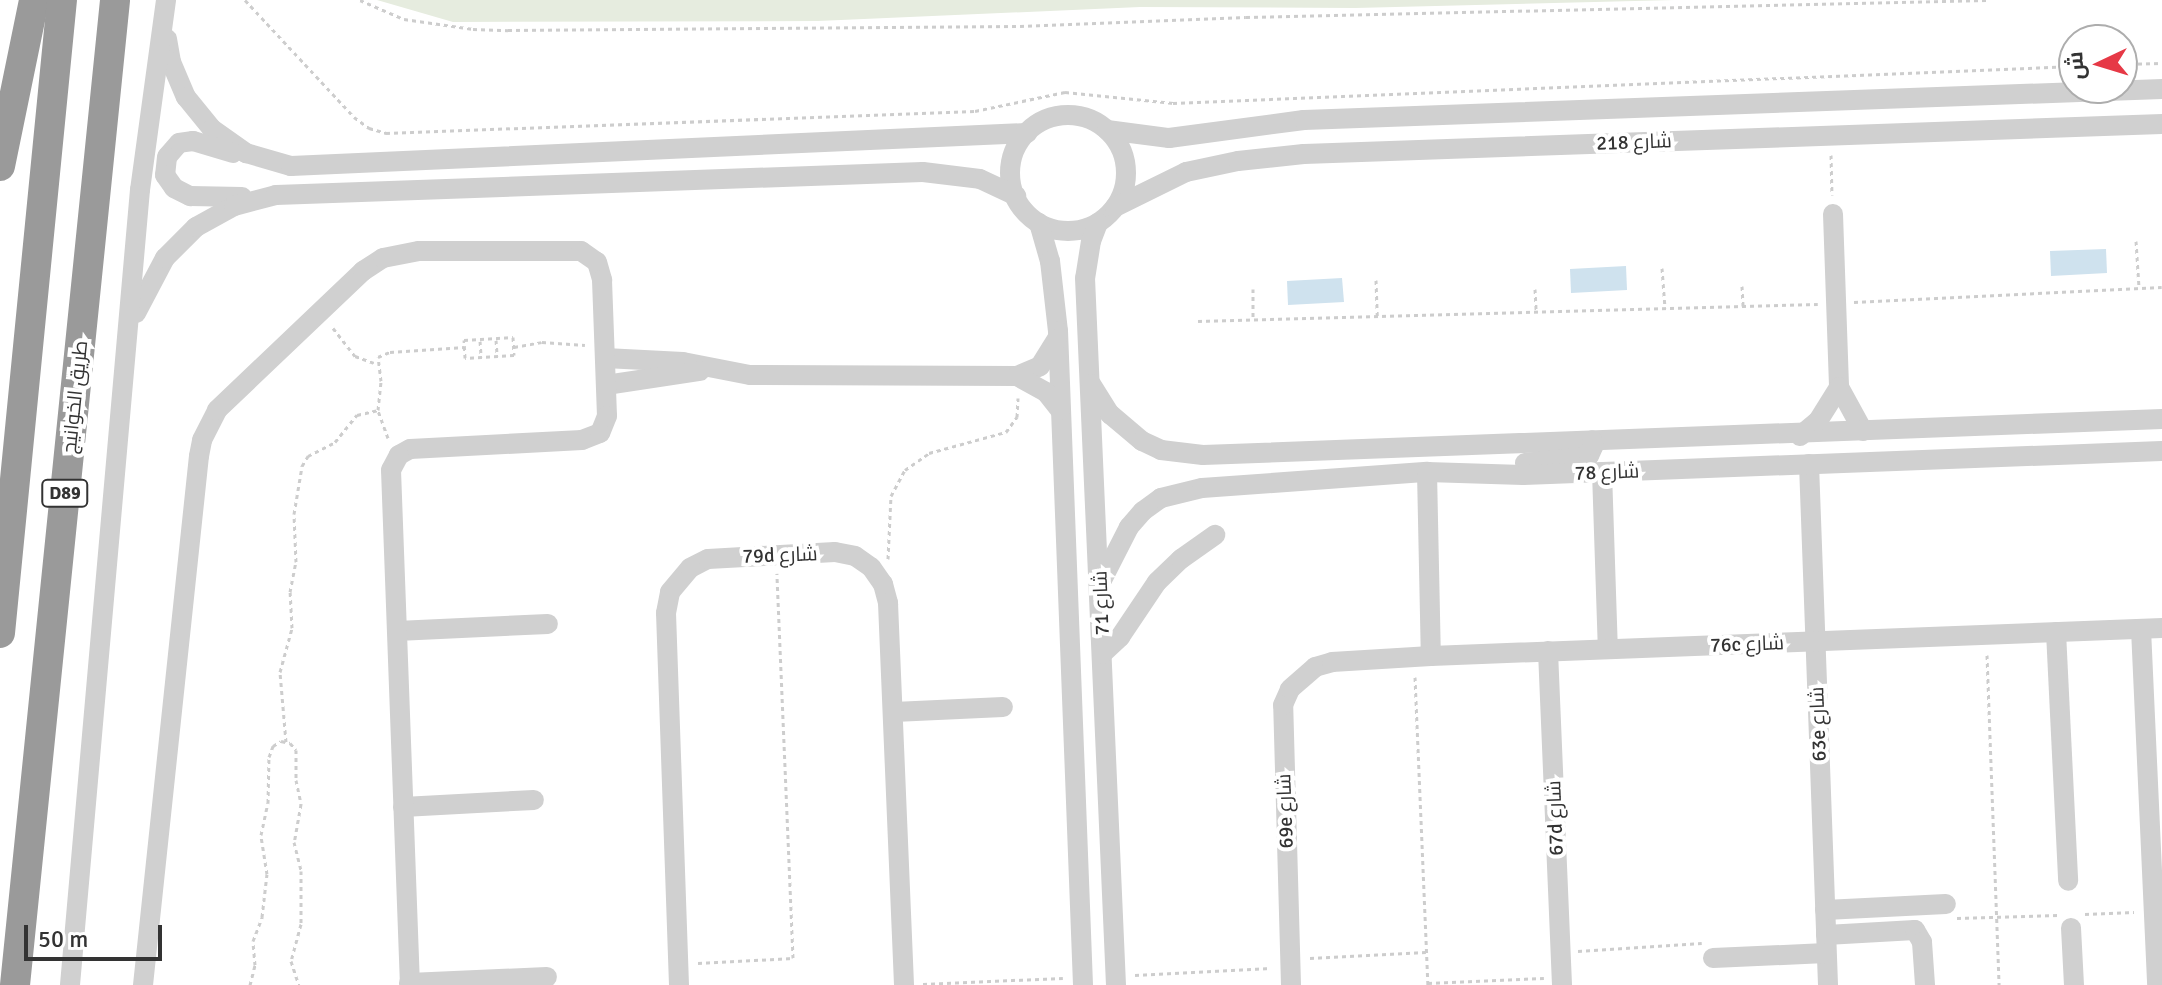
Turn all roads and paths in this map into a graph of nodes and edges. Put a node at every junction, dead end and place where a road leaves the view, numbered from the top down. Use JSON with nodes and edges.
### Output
{"nodes":[{"id":1,"x":34,"y":0,"type":"edge"},
{"id":2,"x":62,"y":0,"type":"edge"},
{"id":3,"x":115,"y":0,"type":"edge"},
{"id":4,"x":245,"y":0,"type":"edge"},
{"id":5,"x":360,"y":0,"type":"edge"},
{"id":6,"x":1987,"y":0,"type":"edge"},
{"id":7,"x":166,"y":2,"type":"edge"},
{"id":8,"x":2162,"y":63,"type":"edge"},
{"id":9,"x":2138,"y":64,"type":"edge"},
{"id":10,"x":2058,"y":67,"type":"edge"},
{"id":11,"x":2162,"y":89,"type":"edge"},
{"id":12,"x":2162,"y":124,"type":"edge"},
{"id":13,"x":1107,"y":130,"type":"junction"},
{"id":14,"x":1027,"y":133,"type":"junction"},
{"id":15,"x":1830,"y":135,"type":"junction"},
{"id":16,"x":268,"y":161,"type":"junction"},
{"id":17,"x":0,"y":166,"type":"edge"},
{"id":18,"x":276,"y":195,"type":"junction"},
{"id":19,"x":1016,"y":196,"type":"junction"},
{"id":20,"x":1115,"y":207,"type":"junction"},
{"id":21,"x":1833,"y":214,"type":"joint"},
{"id":22,"x":1039,"y":223,"type":"junction"},
{"id":23,"x":1098,"y":223,"type":"junction"},
{"id":24,"x":2136,"y":241,"type":"dead end"},
{"id":25,"x":1662,"y":268,"type":"dead end"},
{"id":26,"x":1376,"y":280,"type":"dead end"},
{"id":27,"x":1742,"y":286,"type":"dead end"},
{"id":28,"x":2162,"y":287,"type":"edge"},
{"id":29,"x":2139,"y":288,"type":"junction"},
{"id":30,"x":1253,"y":289,"type":"dead end"},
{"id":31,"x":1535,"y":289,"type":"dead end"},
{"id":32,"x":1836,"y":303,"type":"junction"},
{"id":33,"x":1743,"y":306,"type":"junction"},
{"id":34,"x":1665,"y":308,"type":"junction"},
{"id":35,"x":1536,"y":311,"type":"junction"},
{"id":36,"x":1377,"y":316,"type":"junction"},
{"id":37,"x":1253,"y":319,"type":"junction"},
{"id":38,"x":1198,"y":321,"type":"dead end"},
{"id":39,"x":329,"y":322,"type":"dead end"},
{"id":40,"x":129,"y":331,"type":"junction"},
{"id":41,"x":1058,"y":331,"type":"junction"},
{"id":42,"x":496,"y":338,"type":"junction"},
{"id":43,"x":480,"y":339,"type":"junction"},
{"id":44,"x":465,"y":347,"type":"junction"},
{"id":45,"x":514,"y":347,"type":"junction"},
{"id":46,"x":605,"y":351,"type":"junction"},
{"id":47,"x":497,"y":356,"type":"junction"},
{"id":48,"x":481,"y":357,"type":"junction"},
{"id":49,"x":376,"y":363,"type":"junction"},
{"id":50,"x":704,"y":369,"type":"junction"},
{"id":51,"x":1017,"y":376,"type":"junction"},
{"id":52,"x":1091,"y":384,"type":"junction"},
{"id":53,"x":606,"y":385,"type":"junction"},
{"id":54,"x":1839,"y":387,"type":"junction"},
{"id":55,"x":378,"y":410,"type":"junction"},
{"id":56,"x":1060,"y":410,"type":"junction"},
{"id":57,"x":2162,"y":419,"type":"edge"},
{"id":58,"x":1863,"y":431,"type":"junction"},
{"id":59,"x":1803,"y":434,"type":"junction"},
{"id":60,"x":1592,"y":440,"type":"junction"},
{"id":61,"x":2162,"y":451,"type":"edge"},
{"id":62,"x":399,"y":455,"type":"junction"},
{"id":63,"x":1809,"y":464,"type":"junction"},
{"id":64,"x":1711,"y":469,"type":"junction"},
{"id":65,"x":1427,"y":472,"type":"junction"},
{"id":66,"x":1602,"y":472,"type":"junction"},
{"id":67,"x":1504,"y":474,"type":"junction"},
{"id":68,"x":1215,"y":535,"type":"dead end"},
{"id":69,"x":776,"y":555,"type":"junction"},
{"id":70,"x":1100,"y":584,"type":"junction"},
{"id":71,"x":888,"y":603,"type":"junction"},
{"id":72,"x":548,"y":624,"type":"dead end"},
{"id":73,"x":2152,"y":629,"type":"edge"},
{"id":74,"x":397,"y":631,"type":"junction"},
{"id":75,"x":2056,"y":632,"type":"junction"},
{"id":76,"x":0,"y":633,"type":"edge"},
{"id":77,"x":1987,"y":635,"type":"junction"},
{"id":78,"x":1815,"y":641,"type":"junction"},
{"id":79,"x":1608,"y":649,"type":"junction"},
{"id":80,"x":1548,"y":651,"type":"junction"},
{"id":81,"x":1102,"y":654,"type":"junction"},
{"id":82,"x":1423,"y":657,"type":"junction"},
{"id":83,"x":1332,"y":662,"type":"joint"},
{"id":84,"x":1003,"y":707,"type":"dead end"},
{"id":85,"x":894,"y":712,"type":"junction"},
{"id":86,"x":286,"y":742,"type":"junction"},
{"id":87,"x":534,"y":800,"type":"dead end"},
{"id":88,"x":403,"y":807,"type":"junction"},
{"id":89,"x":2068,"y":881,"type":"dead end"},
{"id":90,"x":1825,"y":910,"type":"junction"},
{"id":91,"x":1949,"y":911,"type":"joint"},
{"id":92,"x":2154,"y":911,"type":"junction"},
{"id":93,"x":1996,"y":917,"type":"junction"},
{"id":94,"x":2068,"y":919,"type":"junction"},
{"id":95,"x":1826,"y":944,"type":"junction"},
{"id":96,"x":1715,"y":950,"type":"joint"},
{"id":97,"x":1426,"y":952,"type":"junction"},
{"id":98,"x":1561,"y":952,"type":"junction"},
{"id":99,"x":1291,"y":971,"type":"edge"},
{"id":100,"x":678,"y":975,"type":"edge"},
{"id":101,"x":547,"y":977,"type":"dead end"},
{"id":102,"x":1115,"y":980,"type":"edge"},
{"id":103,"x":1083,"y":981,"type":"edge"},
{"id":104,"x":1562,"y":981,"type":"edge"},
{"id":105,"x":410,"y":984,"type":"edge"},
{"id":106,"x":1428,"y":984,"type":"edge"},
{"id":107,"x":15,"y":985,"type":"edge"},
{"id":108,"x":70,"y":985,"type":"edge"},
{"id":109,"x":143,"y":985,"type":"edge"},
{"id":110,"x":250,"y":985,"type":"edge"},
{"id":111,"x":299,"y":985,"type":"edge"},
{"id":112,"x":906,"y":985,"type":"edge"},
{"id":113,"x":1828,"y":985,"type":"edge"},
{"id":114,"x":1925,"y":985,"type":"edge"},
{"id":115,"x":1999,"y":985,"type":"edge"},
{"id":116,"x":2074,"y":985,"type":"edge"},
{"id":117,"x":2157,"y":985,"type":"edge"}],
"edges":[{"from":1,"to":17,"type":"highway"},
{"from":2,"to":76,"type":"highway","number":"D89"},
{"from":3,"to":107,"type":"highway","name":"طريق الخوانيج","number":"D89"},
{"from":4,"to":10,"type":"path"},
{"from":5,"to":6,"type":"path"},
{"from":7,"to":16,"type":"street"},
{"from":7,"to":40,"type":"street"},
{"from":8,"to":9,"type":"path"},
{"from":11,"to":13,"type":"street"},
{"from":12,"to":15,"type":"street","name":"شارع 218"},
{"from":13,"to":14,"type":"street"},
{"from":13,"to":20,"type":"street"},
{"from":14,"to":16,"type":"street"},
{"from":14,"to":19,"type":"street"},
{"from":15,"to":20,"type":"street","name":"شارع 218"},
{"from":15,"to":21,"type":"path"},
{"from":16,"to":18,"type":"street"},
{"from":18,"to":19,"type":"street"},
{"from":18,"to":40,"type":"street"},
{"from":19,"to":22,"type":"street"},
{"from":20,"to":23,"type":"street"},
{"from":21,"to":32,"type":"street"},
{"from":22,"to":23,"type":"street"},
{"from":22,"to":41,"type":"street","name":"شارع 71"},
{"from":23,"to":52,"type":"street","name":"شارع 71"},
{"from":24,"to":29,"type":"path"},
{"from":25,"to":34,"type":"path"},
{"from":26,"to":36,"type":"path"},
{"from":27,"to":33,"type":"path"},
{"from":28,"to":29,"type":"path"},
{"from":29,"to":32,"type":"path"},
{"from":30,"to":37,"type":"path"},
{"from":31,"to":35,"type":"path"},
{"from":32,"to":33,"type":"path"},
{"from":32,"to":54,"type":"street"},
{"from":33,"to":34,"type":"path"},
{"from":34,"to":35,"type":"path"},
{"from":35,"to":36,"type":"path"},
{"from":36,"to":37,"type":"path"},
{"from":37,"to":38,"type":"path"},
{"from":39,"to":49,"type":"path"},
{"from":40,"to":108,"type":"street"},
{"from":41,"to":51,"type":"street"},
{"from":41,"to":56,"type":"street","name":"شارع 71"},
{"from":42,"to":43,"type":"path"},
{"from":42,"to":45,"type":"path"},
{"from":42,"to":47,"type":"path"},
{"from":43,"to":44,"type":"path"},
{"from":43,"to":48,"type":"path"},
{"from":44,"to":48,"type":"path"},
{"from":44,"to":49,"type":"path"},
{"from":45,"to":46,"type":"path"},
{"from":45,"to":47,"type":"path"},
{"from":46,"to":50,"type":"street"},
{"from":46,"to":53,"type":"street"},
{"from":46,"to":109,"type":"street"},
{"from":47,"to":48,"type":"path"},
{"from":49,"to":55,"type":"path"},
{"from":50,"to":51,"type":"street"},
{"from":50,"to":53,"type":"street"},
{"from":51,"to":56,"type":"street"},
{"from":51,"to":71,"type":"path"},
{"from":52,"to":60,"type":"street","name":"شارع 78"},
{"from":52,"to":70,"type":"street","name":"شارع 71"},
{"from":53,"to":62,"type":"street"},
{"from":54,"to":58,"type":"street"},
{"from":54,"to":59,"type":"street"},
{"from":55,"to":62,"type":"path"},
{"from":55,"to":86,"type":"path"},
{"from":56,"to":103,"type":"street","name":"شارع 71"},
{"from":57,"to":58,"type":"street","name":"شارع 78"},
{"from":58,"to":59,"type":"street","name":"شارع 78"},
{"from":59,"to":60,"type":"street","name":"شارع 78"},
{"from":59,"to":64,"type":"street"},
{"from":60,"to":67,"type":"street"},
{"from":61,"to":63,"type":"street","name":"شارع 78"},
{"from":62,"to":74,"type":"street"},
{"from":63,"to":64,"type":"street","name":"شارع 78"},
{"from":63,"to":78,"type":"street","name":"63e شارع"},
{"from":64,"to":66,"type":"street","name":"شارع 78"},
{"from":65,"to":67,"type":"street","name":"شارع 78"},
{"from":65,"to":70,"type":"street","name":"شارع 78"},
{"from":65,"to":82,"type":"street"},
{"from":66,"to":67,"type":"street","name":"شارع 78"},
{"from":66,"to":79,"type":"street"},
{"from":68,"to":81,"type":"street"},
{"from":69,"to":71,"type":"street","name":"79d شارع"},
{"from":69,"to":100,"type":"street","name":"79d شارع"},
{"from":69,"to":100,"type":"path"},
{"from":70,"to":81,"type":"street","name":"شارع 71"},
{"from":71,"to":85,"type":"street","name":"79d شارع"},
{"from":72,"to":74,"type":"street"},
{"from":73,"to":75,"type":"street","name":"76c شارع"},
{"from":73,"to":92,"type":"street"},
{"from":74,"to":88,"type":"street"},
{"from":75,"to":77,"type":"street","name":"76c شارع"},
{"from":75,"to":89,"type":"street"},
{"from":77,"to":78,"type":"street","name":"76c شارع"},
{"from":77,"to":93,"type":"path"},
{"from":78,"to":79,"type":"street","name":"76c شارع"},
{"from":78,"to":90,"type":"street","name":"63e شارع"},
{"from":79,"to":80,"type":"street","name":"76c شارع"},
{"from":80,"to":82,"type":"street","name":"76c شارع"},
{"from":80,"to":98,"type":"street","name":"67d شارع"},
{"from":81,"to":102,"type":"street","name":"شارع 71"},
{"from":82,"to":83,"type":"street","name":"76c شارع"},
{"from":82,"to":97,"type":"path"},
{"from":83,"to":99,"type":"street","name":"69e شارع"},
{"from":84,"to":85,"type":"street"},
{"from":85,"to":112,"type":"street","name":"79d شارع"},
{"from":86,"to":110,"type":"path"},
{"from":86,"to":111,"type":"path"},
{"from":87,"to":88,"type":"street"},
{"from":88,"to":105,"type":"street"},
{"from":90,"to":91,"type":"street"},
{"from":90,"to":95,"type":"street","name":"63e شارع"},
{"from":91,"to":93,"type":"path"},
{"from":92,"to":94,"type":"path"},
{"from":92,"to":117,"type":"street"},
{"from":93,"to":94,"type":"path"},
{"from":93,"to":115,"type":"path"},
{"from":94,"to":116,"type":"street"},
{"from":95,"to":96,"type":"street"},
{"from":95,"to":113,"type":"street","name":"63e شارع"},
{"from":95,"to":114,"type":"street"},
{"from":96,"to":98,"type":"path"},
{"from":97,"to":99,"type":"path"},
{"from":97,"to":106,"type":"path"},
{"from":98,"to":104,"type":"street","name":"67d شارع"},
{"from":99,"to":102,"type":"path"},
{"from":101,"to":105,"type":"street"},
{"from":103,"to":112,"type":"path"},
{"from":104,"to":106,"type":"path"}]}
